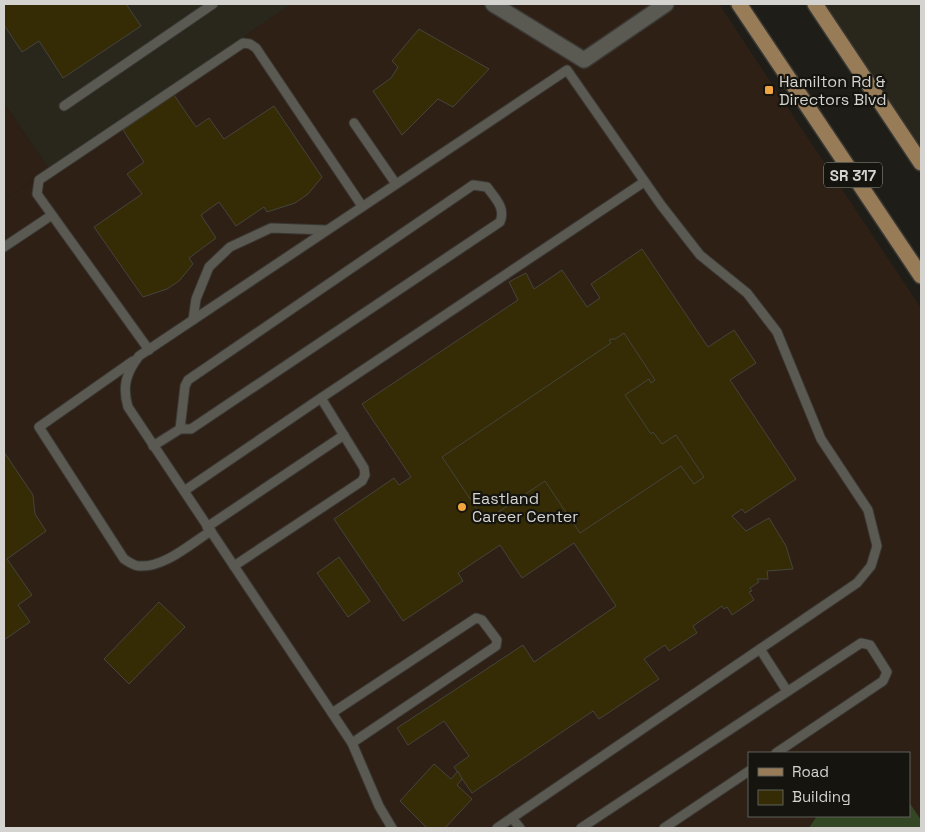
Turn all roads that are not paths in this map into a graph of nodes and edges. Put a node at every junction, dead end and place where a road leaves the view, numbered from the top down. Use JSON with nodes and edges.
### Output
{"nodes":[{"id":1,"x":212,"y":4,"type":"edge"},
{"id":2,"x":493,"y":4,"type":"edge"},
{"id":3,"x":666,"y":4,"type":"edge"},
{"id":4,"x":739,"y":4,"type":"edge"},
{"id":5,"x":815,"y":4,"type":"edge"},
{"id":6,"x":584,"y":60,"type":"junction"},
{"id":7,"x":567,"y":70,"type":"junction"},
{"id":8,"x":64,"y":106,"type":"dead end"},
{"id":9,"x":354,"y":123,"type":"dead end"},
{"id":10,"x":921,"y":163,"type":"edge"},
{"id":11,"x":644,"y":182,"type":"junction"},
{"id":12,"x":396,"y":184,"type":"junction"},
{"id":13,"x":362,"y":206,"type":"junction"},
{"id":14,"x":52,"y":215,"type":"junction"},
{"id":15,"x":326,"y":230,"type":"junction"},
{"id":16,"x":4,"y":247,"type":"edge"},
{"id":17,"x":921,"y":276,"type":"edge"},
{"id":18,"x":193,"y":320,"type":"junction"},
{"id":19,"x":149,"y":350,"type":"junction"},
{"id":20,"x":139,"y":356,"type":"junction"},
{"id":21,"x":321,"y":398,"type":"junction"},
{"id":22,"x":180,"y":429,"type":"junction"},
{"id":23,"x":344,"y":435,"type":"junction"},
{"id":24,"x":153,"y":446,"type":"junction"},
{"id":25,"x":184,"y":491,"type":"junction"},
{"id":26,"x":209,"y":529,"type":"junction"},
{"id":27,"x":234,"y":566,"type":"junction"},
{"id":28,"x":760,"y":649,"type":"junction"},
{"id":29,"x":787,"y":691,"type":"junction"},
{"id":30,"x":332,"y":713,"type":"junction"},
{"id":31,"x":352,"y":743,"type":"junction"},
{"id":32,"x":777,"y":752,"type":"edge"},
{"id":33,"x":748,"y":773,"type":"edge"},
{"id":34,"x":512,"y":818,"type":"junction"},
{"id":35,"x":392,"y":828,"type":"edge"},
{"id":36,"x":496,"y":828,"type":"edge"},
{"id":37,"x":520,"y":828,"type":"edge"},
{"id":38,"x":581,"y":828,"type":"edge"},
{"id":39,"x":664,"y":828,"type":"edge"}],
"edges":[{"from":1,"to":8,"type":"lane"},
{"from":2,"to":6,"type":"street"},
{"from":3,"to":6,"type":"street"},
{"from":4,"to":17,"type":"main road","number":"SR 317"},
{"from":5,"to":10,"type":"main road"},
{"from":6,"to":7,"type":"lane"},
{"from":7,"to":11,"type":"lane"},
{"from":7,"to":12,"type":"lane"},
{"from":9,"to":12,"type":"lane"},
{"from":11,"to":21,"type":"lane"},
{"from":11,"to":28,"type":"lane"},
{"from":12,"to":13,"type":"lane"},
{"from":13,"to":14,"type":"lane"},
{"from":13,"to":15,"type":"lane"},
{"from":14,"to":16,"type":"lane"},
{"from":14,"to":19,"type":"lane"},
{"from":15,"to":18,"type":"lane"},
{"from":15,"to":18,"type":"lane"},
{"from":18,"to":19,"type":"lane"},
{"from":19,"to":20,"type":"lane"},
{"from":20,"to":24,"type":"lane"},
{"from":20,"to":26,"type":"lane"},
{"from":21,"to":23,"type":"lane"},
{"from":21,"to":25,"type":"lane"},
{"from":22,"to":22,"type":"lane"},
{"from":22,"to":24,"type":"lane"},
{"from":23,"to":26,"type":"lane"},
{"from":23,"to":27,"type":"lane"},
{"from":24,"to":25,"type":"lane"},
{"from":25,"to":26,"type":"lane"},
{"from":26,"to":27,"type":"lane"},
{"from":27,"to":30,"type":"lane"},
{"from":28,"to":29,"type":"lane"},
{"from":28,"to":34,"type":"lane"},
{"from":29,"to":32,"type":"lane"},
{"from":29,"to":38,"type":"lane"},
{"from":30,"to":31,"type":"lane"},
{"from":30,"to":31,"type":"lane"},
{"from":31,"to":35,"type":"lane"},
{"from":33,"to":39,"type":"lane"},
{"from":34,"to":36,"type":"lane"},
{"from":34,"to":37,"type":"lane"}]}
